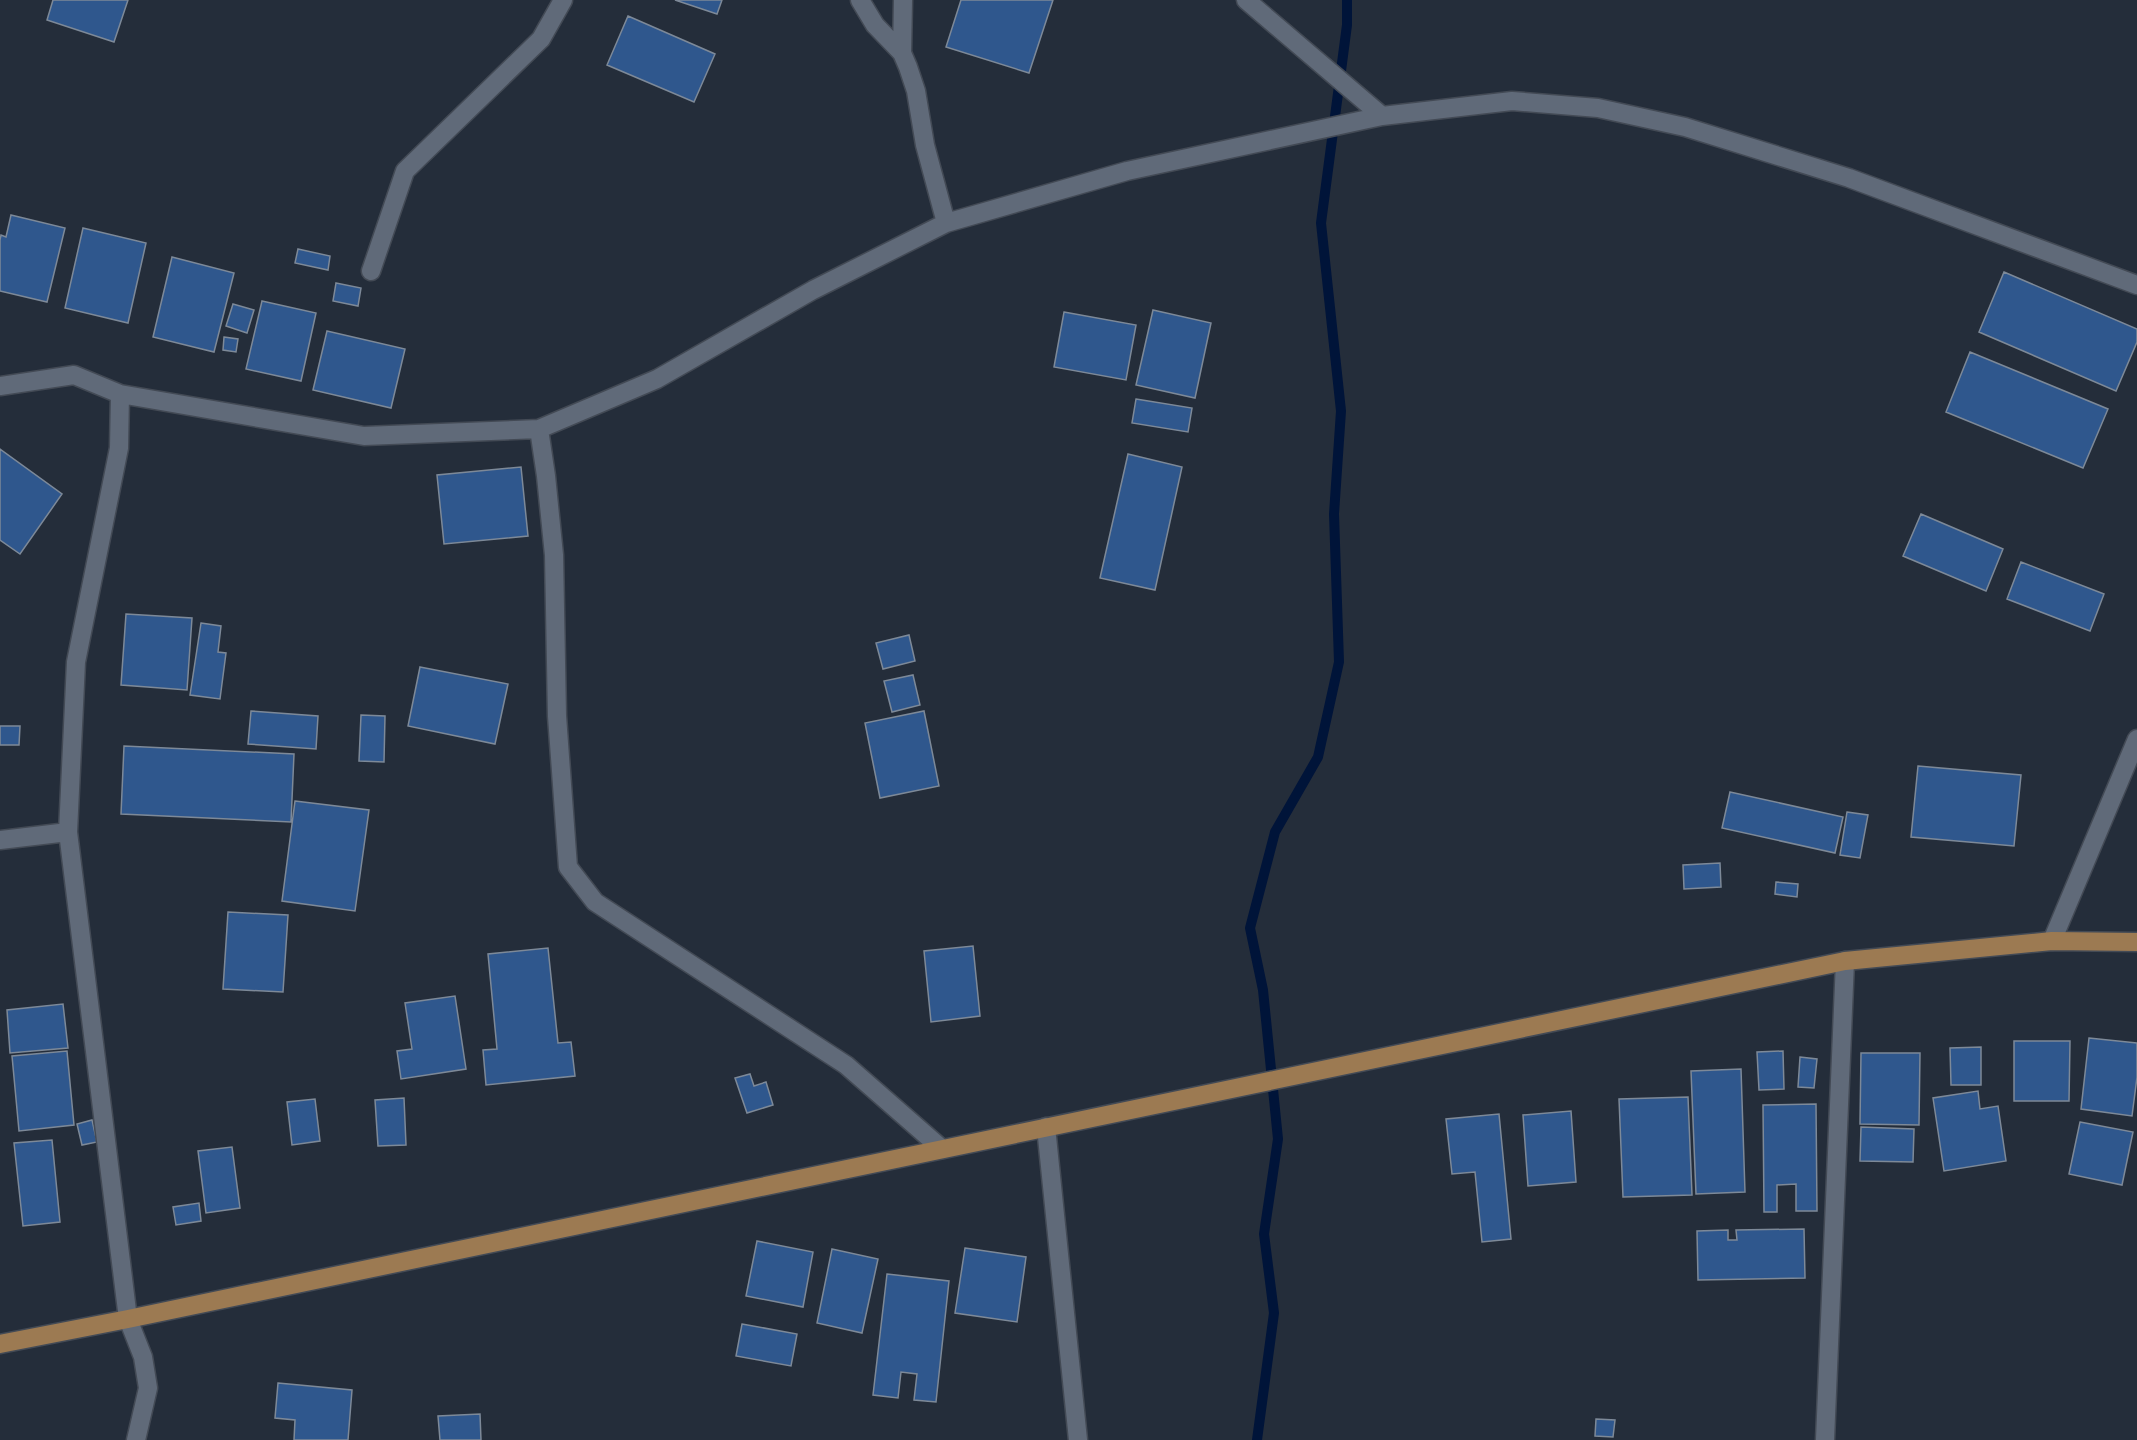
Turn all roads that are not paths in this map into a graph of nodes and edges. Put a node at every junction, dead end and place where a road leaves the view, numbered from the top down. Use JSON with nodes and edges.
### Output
{"nodes":[{"id":1,"x":563,"y":0,"type":"edge"},
{"id":2,"x":860,"y":0,"type":"edge"},
{"id":3,"x":903,"y":0,"type":"edge"},
{"id":4,"x":1246,"y":0,"type":"edge"},
{"id":5,"x":902,"y":53,"type":"junction"},
{"id":6,"x":1382,"y":116,"type":"junction"},
{"id":7,"x":946,"y":223,"type":"junction"},
{"id":8,"x":371,"y":271,"type":"dead end"},
{"id":9,"x":2137,"y":285,"type":"edge"},
{"id":10,"x":0,"y":386,"type":"edge"},
{"id":11,"x":120,"y":394,"type":"junction"},
{"id":12,"x":539,"y":429,"type":"junction"},
{"id":13,"x":2137,"y":739,"type":"edge"},
{"id":14,"x":68,"y":832,"type":"junction"},
{"id":15,"x":0,"y":840,"type":"edge"},
{"id":16,"x":2052,"y":941,"type":"junction"},
{"id":17,"x":2137,"y":942,"type":"edge"},
{"id":18,"x":1845,"y":961,"type":"junction"},
{"id":19,"x":1046,"y":1127,"type":"junction"},
{"id":20,"x":942,"y":1149,"type":"junction"},
{"id":21,"x":128,"y":1319,"type":"junction"},
{"id":22,"x":0,"y":1344,"type":"edge"},
{"id":23,"x":136,"y":1440,"type":"edge"},
{"id":24,"x":1078,"y":1440,"type":"edge"},
{"id":25,"x":1824,"y":1440,"type":"edge"}],
"edges":[{"from":1,"to":8,"type":"street"},
{"from":2,"to":5,"type":"street"},
{"from":3,"to":5,"type":"street"},
{"from":4,"to":6,"type":"street"},
{"from":5,"to":7,"type":"street"},
{"from":6,"to":7,"type":"street"},
{"from":6,"to":9,"type":"street"},
{"from":7,"to":12,"type":"street"},
{"from":10,"to":11,"type":"street"},
{"from":11,"to":12,"type":"street"},
{"from":11,"to":14,"type":"street"},
{"from":12,"to":20,"type":"street"},
{"from":13,"to":16,"type":"street"},
{"from":14,"to":15,"type":"street"},
{"from":14,"to":21,"type":"street"},
{"from":16,"to":17,"type":"main road"},
{"from":16,"to":18,"type":"main road"},
{"from":18,"to":19,"type":"main road"},
{"from":18,"to":25,"type":"street"},
{"from":19,"to":20,"type":"main road"},
{"from":19,"to":24,"type":"street"},
{"from":20,"to":21,"type":"main road"},
{"from":21,"to":22,"type":"main road"},
{"from":21,"to":23,"type":"street"}]}
